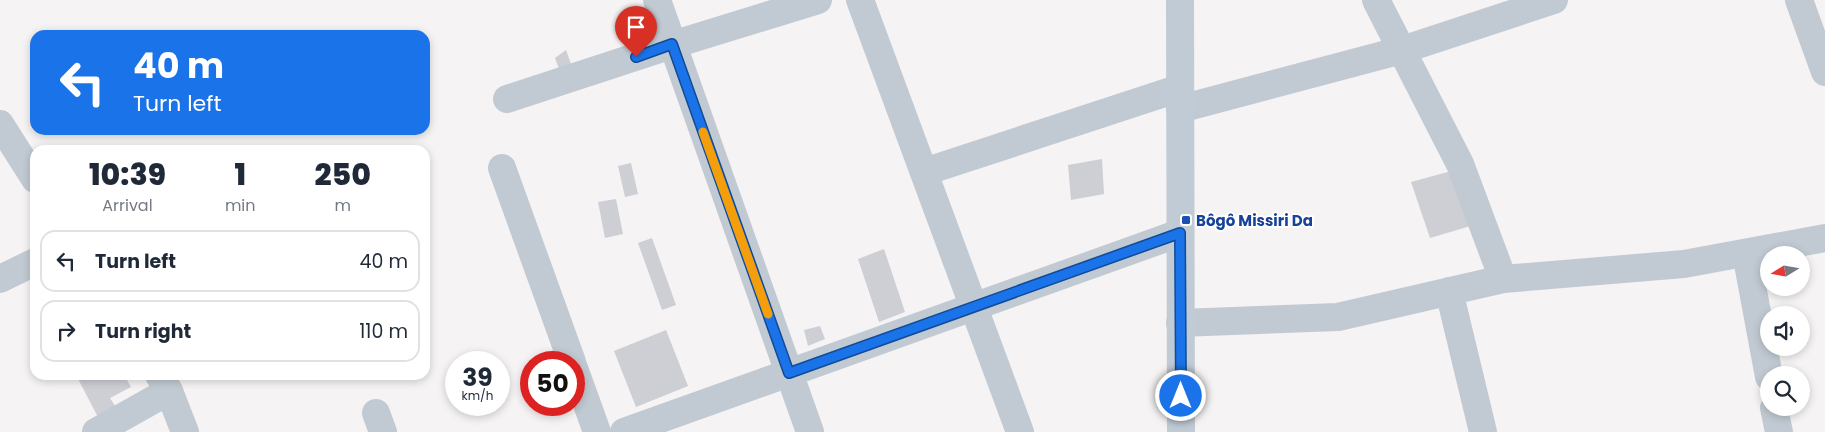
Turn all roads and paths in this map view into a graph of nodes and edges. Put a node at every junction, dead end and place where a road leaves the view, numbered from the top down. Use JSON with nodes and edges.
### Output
{"nodes":[{"id":1,"x":657,"y":0,"type":"edge"},
{"id":2,"x":818,"y":0,"type":"edge"},
{"id":3,"x":860,"y":0,"type":"edge"},
{"id":4,"x":1180,"y":0,"type":"edge"},
{"id":5,"x":1376,"y":0,"type":"edge"},
{"id":6,"x":1554,"y":0,"type":"edge"},
{"id":7,"x":1798,"y":0,"type":"edge"},
{"id":8,"x":672,"y":44,"type":"junction"},
{"id":9,"x":1402,"y":50,"type":"junction"},
{"id":10,"x":1825,"y":72,"type":"edge"},
{"id":11,"x":1180,"y":98,"type":"junction"},
{"id":12,"x":506,"y":99,"type":"dead end"},
{"id":13,"x":0,"y":124,"type":"edge"},
{"id":14,"x":502,"y":168,"type":"dead end"},
{"id":15,"x":30,"y":171,"type":"edge"},
{"id":16,"x":924,"y":172,"type":"junction"},
{"id":17,"x":1180,"y":233,"type":"junction"},
{"id":18,"x":1825,"y":238,"type":"edge"},
{"id":19,"x":1746,"y":253,"type":"junction"},
{"id":20,"x":30,"y":265,"type":"edge"},
{"id":21,"x":1503,"y":279,"type":"junction"},
{"id":22,"x":0,"y":280,"type":"edge"},
{"id":23,"x":1449,"y":291,"type":"junction"},
{"id":24,"x":974,"y":307,"type":"junction"},
{"id":25,"x":1180,"y":323,"type":"junction"},
{"id":26,"x":568,"y":351,"type":"edge"},
{"id":27,"x":1767,"y":366,"type":"edge"},
{"id":28,"x":789,"y":373,"type":"junction"},
{"id":29,"x":164,"y":383,"type":"edge"},
{"id":30,"x":585,"y":399,"type":"edge"},
{"id":31,"x":1776,"y":416,"type":"edge"},
{"id":32,"x":96,"y":432,"type":"edge"},
{"id":33,"x":185,"y":432,"type":"edge"},
{"id":34,"x":597,"y":432,"type":"edge"},
{"id":35,"x":624,"y":432,"type":"edge"},
{"id":36,"x":810,"y":432,"type":"edge"},
{"id":37,"x":1020,"y":432,"type":"edge"},
{"id":38,"x":1181,"y":432,"type":"edge"},
{"id":39,"x":1483,"y":432,"type":"edge"},
{"id":40,"x":1779,"y":432,"type":"edge"}],
"edges":[{"from":1,"to":8,"type":"street"},
{"from":2,"to":8,"type":"street"},
{"from":3,"to":16,"type":"street"},
{"from":4,"to":11,"type":"main road"},
{"from":5,"to":9,"type":"street"},
{"from":6,"to":9,"type":"street"},
{"from":7,"to":10,"type":"street"},
{"from":8,"to":12,"type":"street"},
{"from":8,"to":28,"type":"street"},
{"from":9,"to":11,"type":"street"},
{"from":9,"to":21,"type":"street"},
{"from":11,"to":16,"type":"street"},
{"from":11,"to":17,"type":"main road"},
{"from":13,"to":15,"type":"street"},
{"from":14,"to":26,"type":"street"},
{"from":16,"to":24,"type":"street"},
{"from":17,"to":24,"type":"street"},
{"from":17,"to":25,"type":"main road"},
{"from":18,"to":19,"type":"street"},
{"from":19,"to":21,"type":"street"},
{"from":19,"to":27,"type":"street"},
{"from":20,"to":22,"type":"street"},
{"from":21,"to":23,"type":"street"},
{"from":23,"to":25,"type":"street"},
{"from":23,"to":39,"type":"street"},
{"from":24,"to":28,"type":"street"},
{"from":24,"to":37,"type":"street"},
{"from":25,"to":38,"type":"main road"},
{"from":28,"to":35,"type":"street"},
{"from":28,"to":36,"type":"street"},
{"from":29,"to":32,"type":"street"},
{"from":29,"to":33,"type":"street"},
{"from":30,"to":34,"type":"street"},
{"from":31,"to":40,"type":"street"}]}
